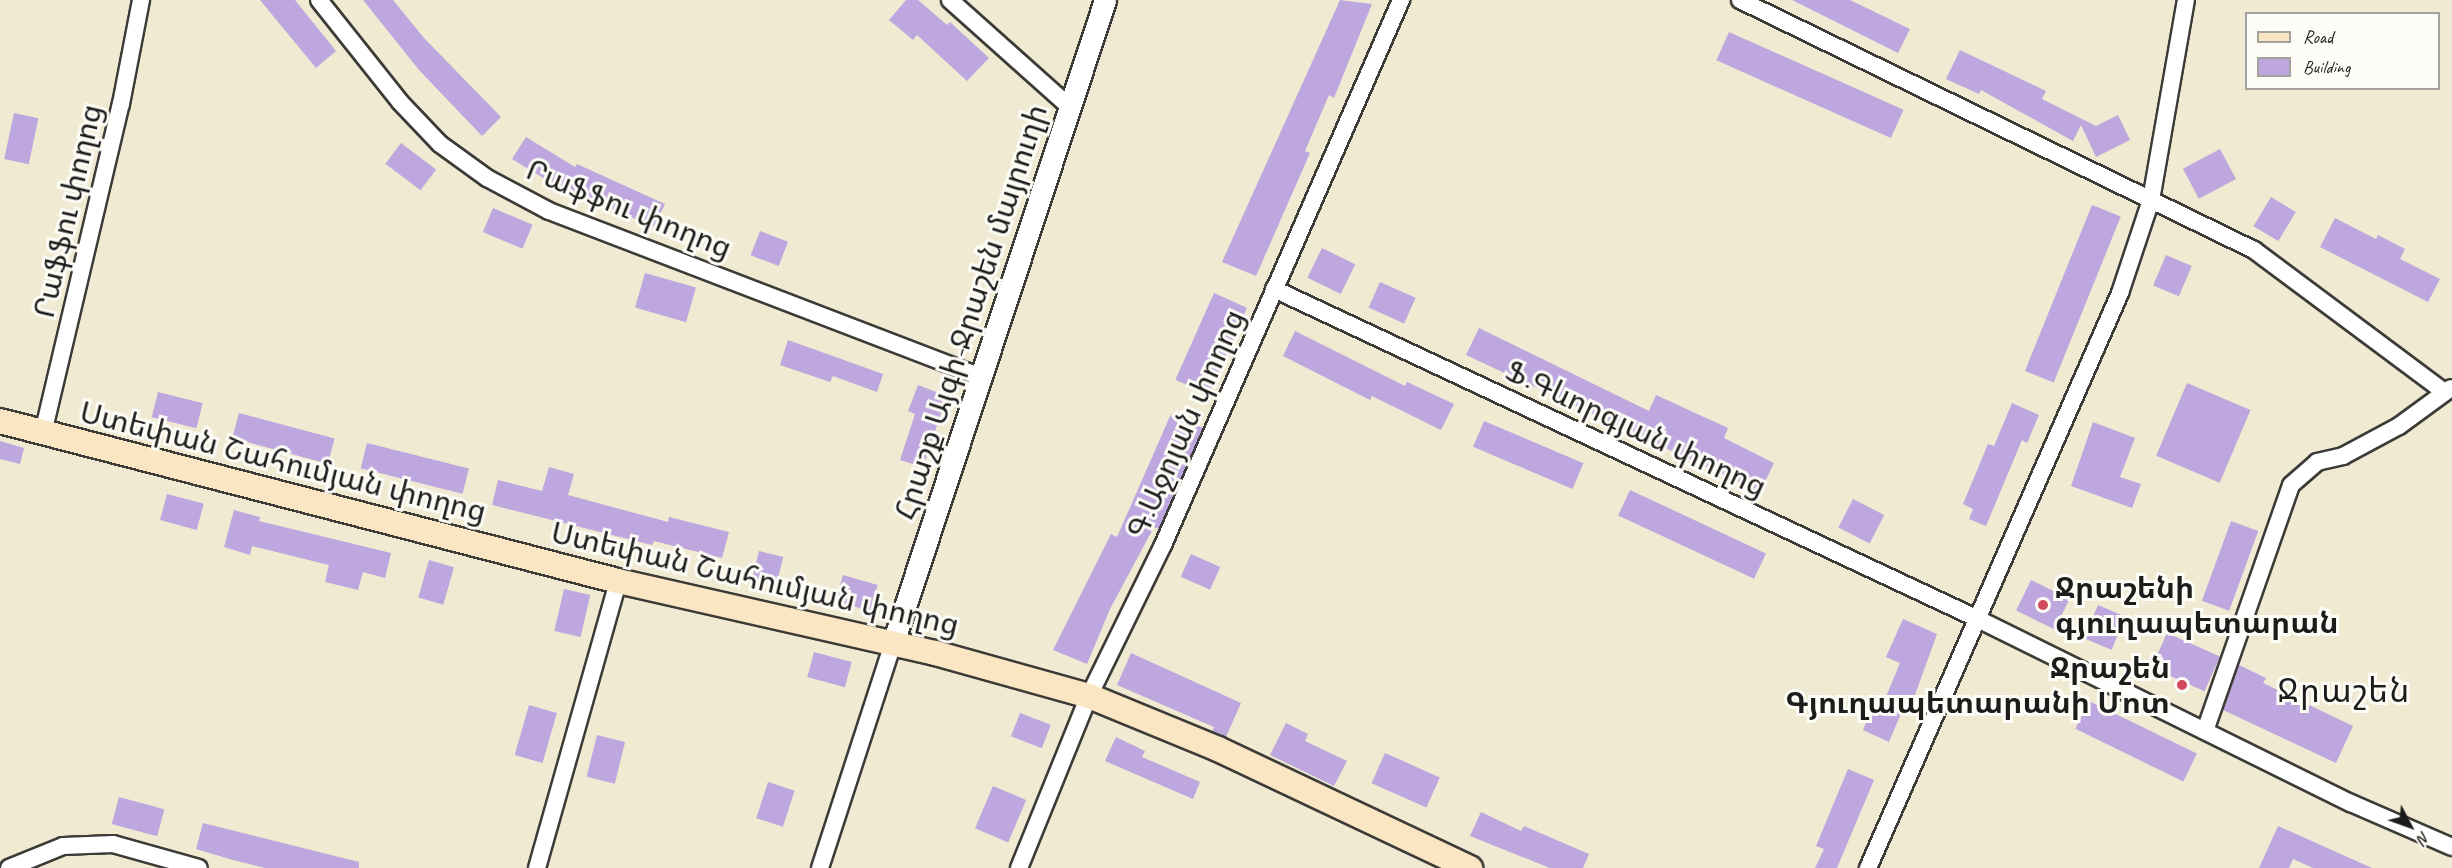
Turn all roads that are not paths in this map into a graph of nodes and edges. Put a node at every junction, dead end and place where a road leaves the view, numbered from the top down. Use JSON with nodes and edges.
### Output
{"nodes":[{"id":1,"x":141,"y":0,"type":"edge"},
{"id":2,"x":319,"y":0,"type":"edge"},
{"id":3,"x":950,"y":0,"type":"edge"},
{"id":4,"x":1105,"y":0,"type":"edge"},
{"id":5,"x":1401,"y":0,"type":"edge"},
{"id":6,"x":1740,"y":0,"type":"edge"},
{"id":7,"x":2186,"y":0,"type":"edge"},
{"id":8,"x":1071,"y":108,"type":"junction"},
{"id":9,"x":2151,"y":200,"type":"junction"},
{"id":10,"x":1274,"y":289,"type":"junction"},
{"id":11,"x":982,"y":377,"type":"junction"},
{"id":12,"x":2448,"y":389,"type":"edge"},
{"id":13,"x":0,"y":421,"type":"edge"},
{"id":14,"x":43,"y":433,"type":"junction"},
{"id":15,"x":618,"y":581,"type":"junction"},
{"id":16,"x":1976,"y":618,"type":"junction"},
{"id":17,"x":893,"y":643,"type":"junction"},
{"id":18,"x":1089,"y":696,"type":"junction"},
{"id":19,"x":2206,"y":728,"type":"junction"},
{"id":20,"x":2452,"y":848,"type":"edge"},
{"id":21,"x":9,"y":868,"type":"edge"},
{"id":22,"x":200,"y":868,"type":"edge"},
{"id":23,"x":537,"y":868,"type":"edge"},
{"id":24,"x":820,"y":868,"type":"edge"},
{"id":25,"x":1018,"y":868,"type":"edge"},
{"id":26,"x":1470,"y":868,"type":"edge"},
{"id":27,"x":1869,"y":868,"type":"edge"}],
"edges":[{"from":1,"to":14,"type":"street","name":"Րաֆֆու փողոց"},
{"from":2,"to":11,"type":"street","name":"Րաֆֆու փողոց"},
{"from":3,"to":8,"type":"street"},
{"from":4,"to":8,"type":"street","name":"Հրաշք Այգի-Ջրաշեն մայրուղի"},
{"from":5,"to":10,"type":"street","name":"Գ.Աջոյան փողոց"},
{"from":6,"to":9,"type":"street"},
{"from":7,"to":9,"type":"street"},
{"from":8,"to":11,"type":"street","name":"Հրաշք Այգի-Ջրաշեն մայրուղի"},
{"from":9,"to":12,"type":"street"},
{"from":9,"to":16,"type":"street"},
{"from":10,"to":16,"type":"street","name":"Ֆ.Գևորգյան փողոց"},
{"from":10,"to":18,"type":"street","name":"Գ.Աջոյան փողոց"},
{"from":11,"to":17,"type":"street","name":"Հրաշք Այգի-Ջրաշեն մայրուղի"},
{"from":12,"to":19,"type":"street"},
{"from":13,"to":14,"type":"main road","name":"Ստեփան Շահումյան փողոց"},
{"from":14,"to":15,"type":"main road","name":"Ստեփան Շահումյան փողոց"},
{"from":15,"to":17,"type":"main road","name":"Ստեփան Շահումյան փողոց"},
{"from":15,"to":23,"type":"street"},
{"from":16,"to":19,"type":"street","name":"Ֆ.Գևորգյան փողոց"},
{"from":16,"to":27,"type":"street"},
{"from":17,"to":18,"type":"main road","name":"Ստեփան Շահումյան փողոց"},
{"from":17,"to":24,"type":"street"},
{"from":18,"to":25,"type":"street","name":"Գ.Աջոյան փողոց"},
{"from":18,"to":26,"type":"main road","name":"Ստեփան Շահումյան փողոց"},
{"from":19,"to":20,"type":"street","name":"Ֆ.Գևորգյան փողոց"},
{"from":21,"to":22,"type":"street"}]}
